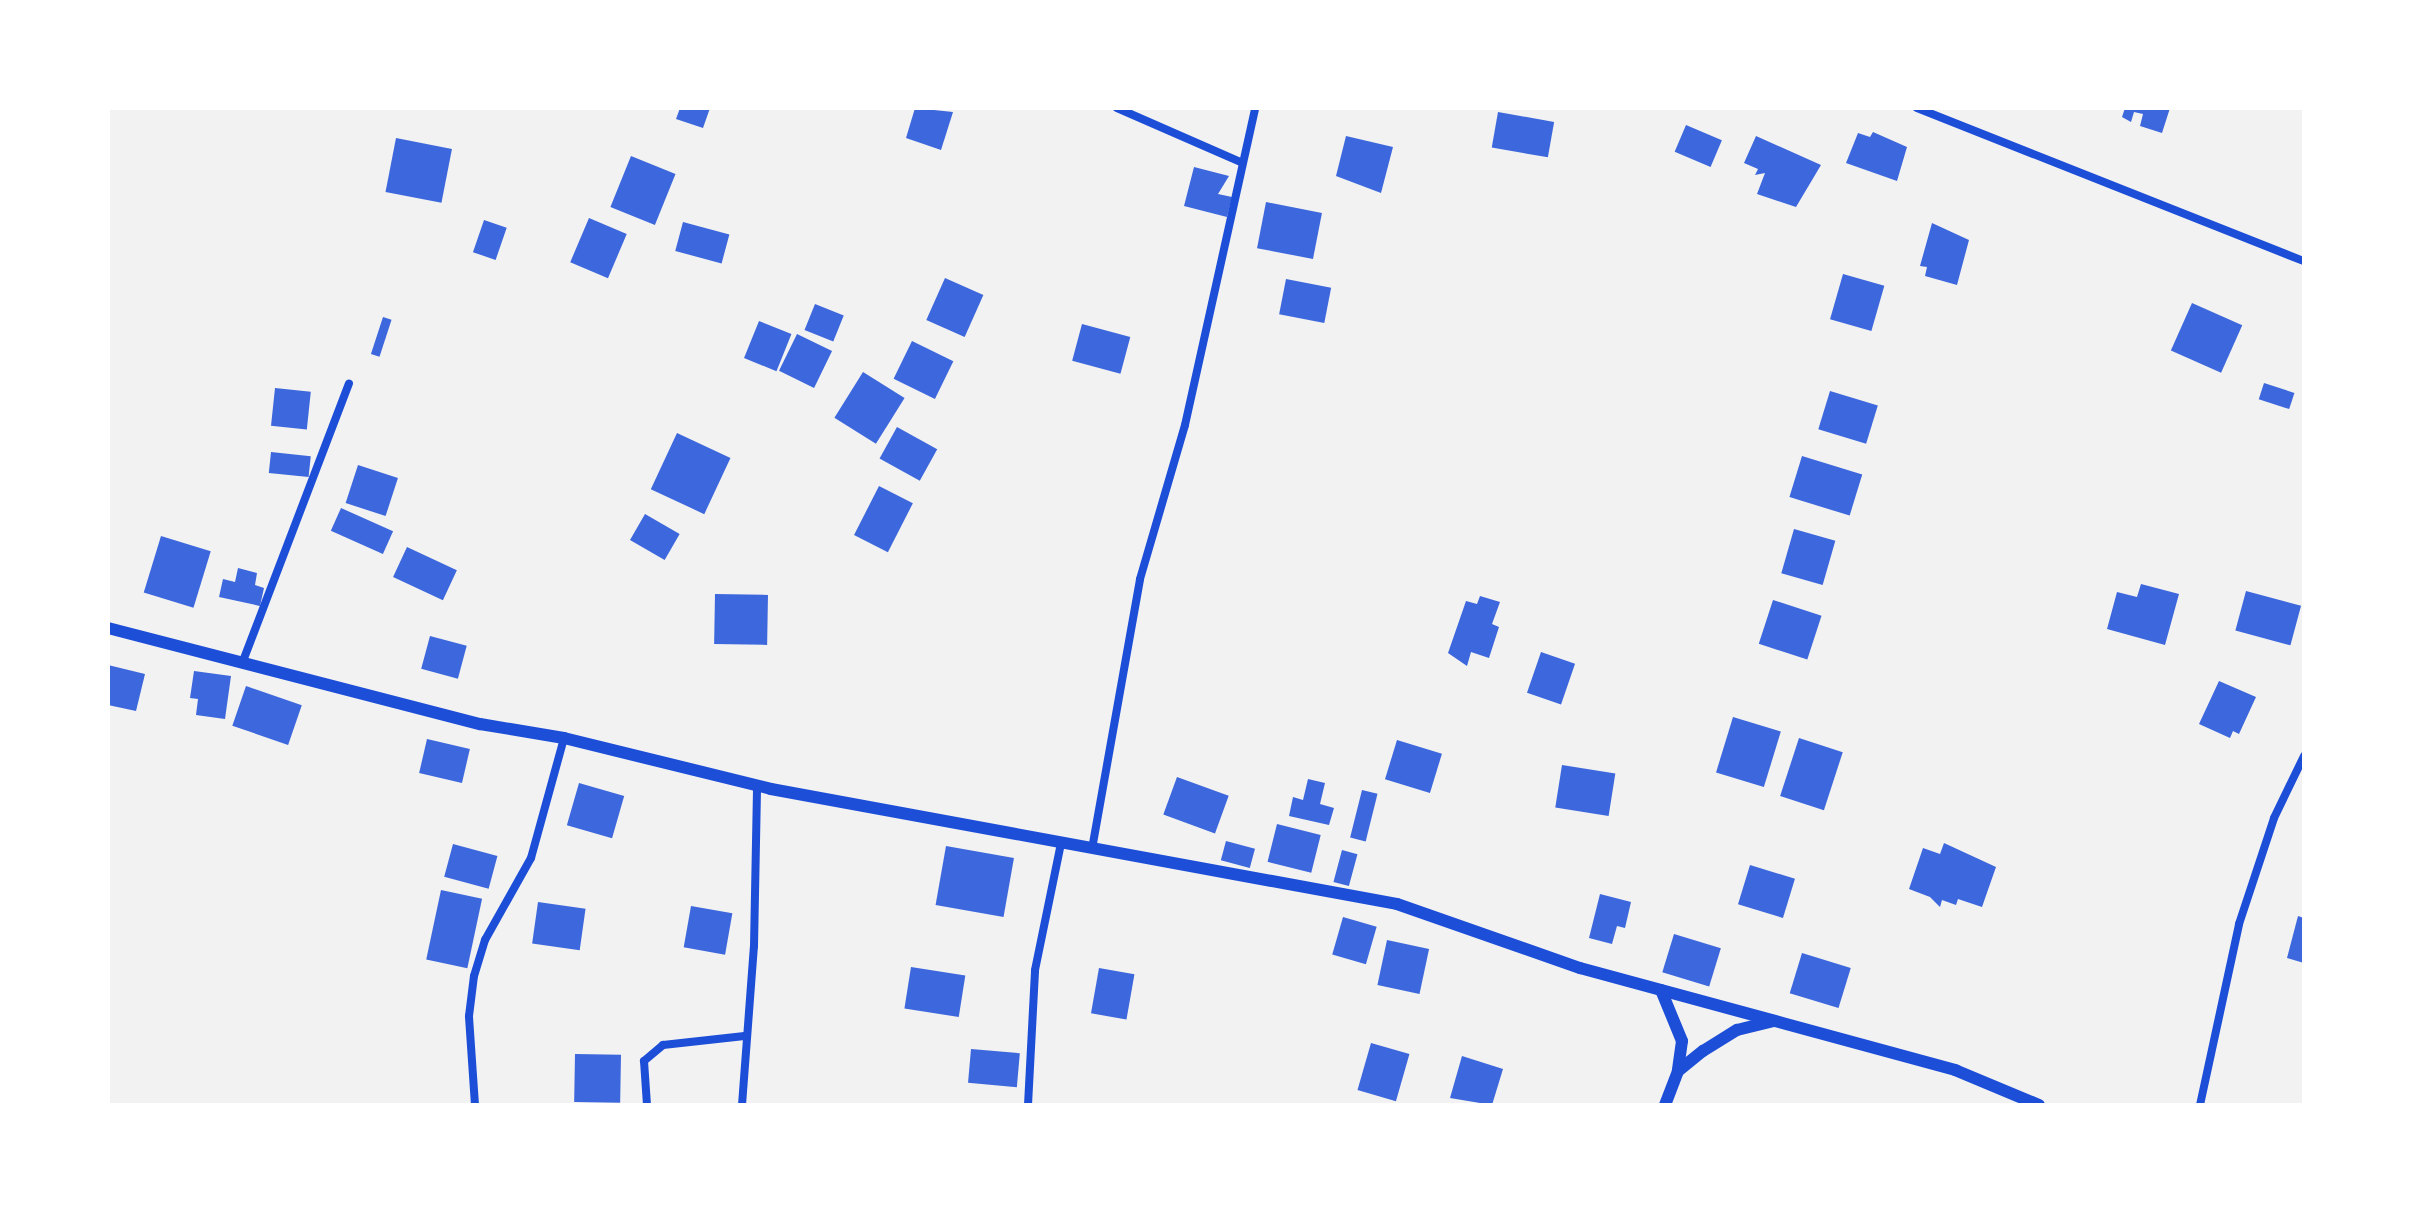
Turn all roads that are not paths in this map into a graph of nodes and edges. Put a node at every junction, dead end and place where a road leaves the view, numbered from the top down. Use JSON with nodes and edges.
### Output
{"nodes":[{"id":1,"x":1117,"y":108,"type":"edge"},
{"id":2,"x":1255,"y":108,"type":"edge"},
{"id":3,"x":1917,"y":108,"type":"edge"},
{"id":4,"x":1243,"y":163,"type":"junction"},
{"id":5,"x":2304,"y":261,"type":"edge"},
{"id":6,"x":349,"y":384,"type":"dead end"},
{"id":7,"x":108,"y":628,"type":"edge"},
{"id":8,"x":243,"y":661,"type":"junction"},
{"id":9,"x":564,"y":738,"type":"junction"},
{"id":10,"x":2304,"y":756,"type":"edge"},
{"id":11,"x":757,"y":785,"type":"junction"},
{"id":12,"x":1061,"y":843,"type":"junction"},
{"id":13,"x":1092,"y":849,"type":"junction"},
{"id":14,"x":1661,"y":990,"type":"junction"},
{"id":15,"x":1785,"y":1020,"type":"junction"},
{"id":16,"x":745,"y":1036,"type":"junction"},
{"id":17,"x":1678,"y":1071,"type":"junction"},
{"id":18,"x":475,"y":1105,"type":"edge"},
{"id":19,"x":647,"y":1105,"type":"edge"},
{"id":20,"x":742,"y":1105,"type":"edge"},
{"id":21,"x":1028,"y":1105,"type":"edge"},
{"id":22,"x":1665,"y":1105,"type":"edge"},
{"id":23,"x":2039,"y":1105,"type":"edge"},
{"id":24,"x":2200,"y":1105,"type":"edge"}],
"edges":[{"from":1,"to":4,"type":"street"},
{"from":2,"to":4,"type":"street"},
{"from":3,"to":5,"type":"street"},
{"from":4,"to":13,"type":"street"},
{"from":6,"to":8,"type":"street"},
{"from":7,"to":8,"type":"street"},
{"from":8,"to":9,"type":"street"},
{"from":9,"to":11,"type":"street"},
{"from":9,"to":18,"type":"street"},
{"from":10,"to":24,"type":"street"},
{"from":11,"to":12,"type":"street"},
{"from":11,"to":16,"type":"street"},
{"from":12,"to":13,"type":"street"},
{"from":12,"to":21,"type":"street"},
{"from":13,"to":14,"type":"street"},
{"from":14,"to":15,"type":"street"},
{"from":14,"to":17,"type":"street"},
{"from":15,"to":17,"type":"street"},
{"from":15,"to":23,"type":"street"},
{"from":16,"to":19,"type":"street"},
{"from":16,"to":20,"type":"street"},
{"from":17,"to":22,"type":"street"}]}
